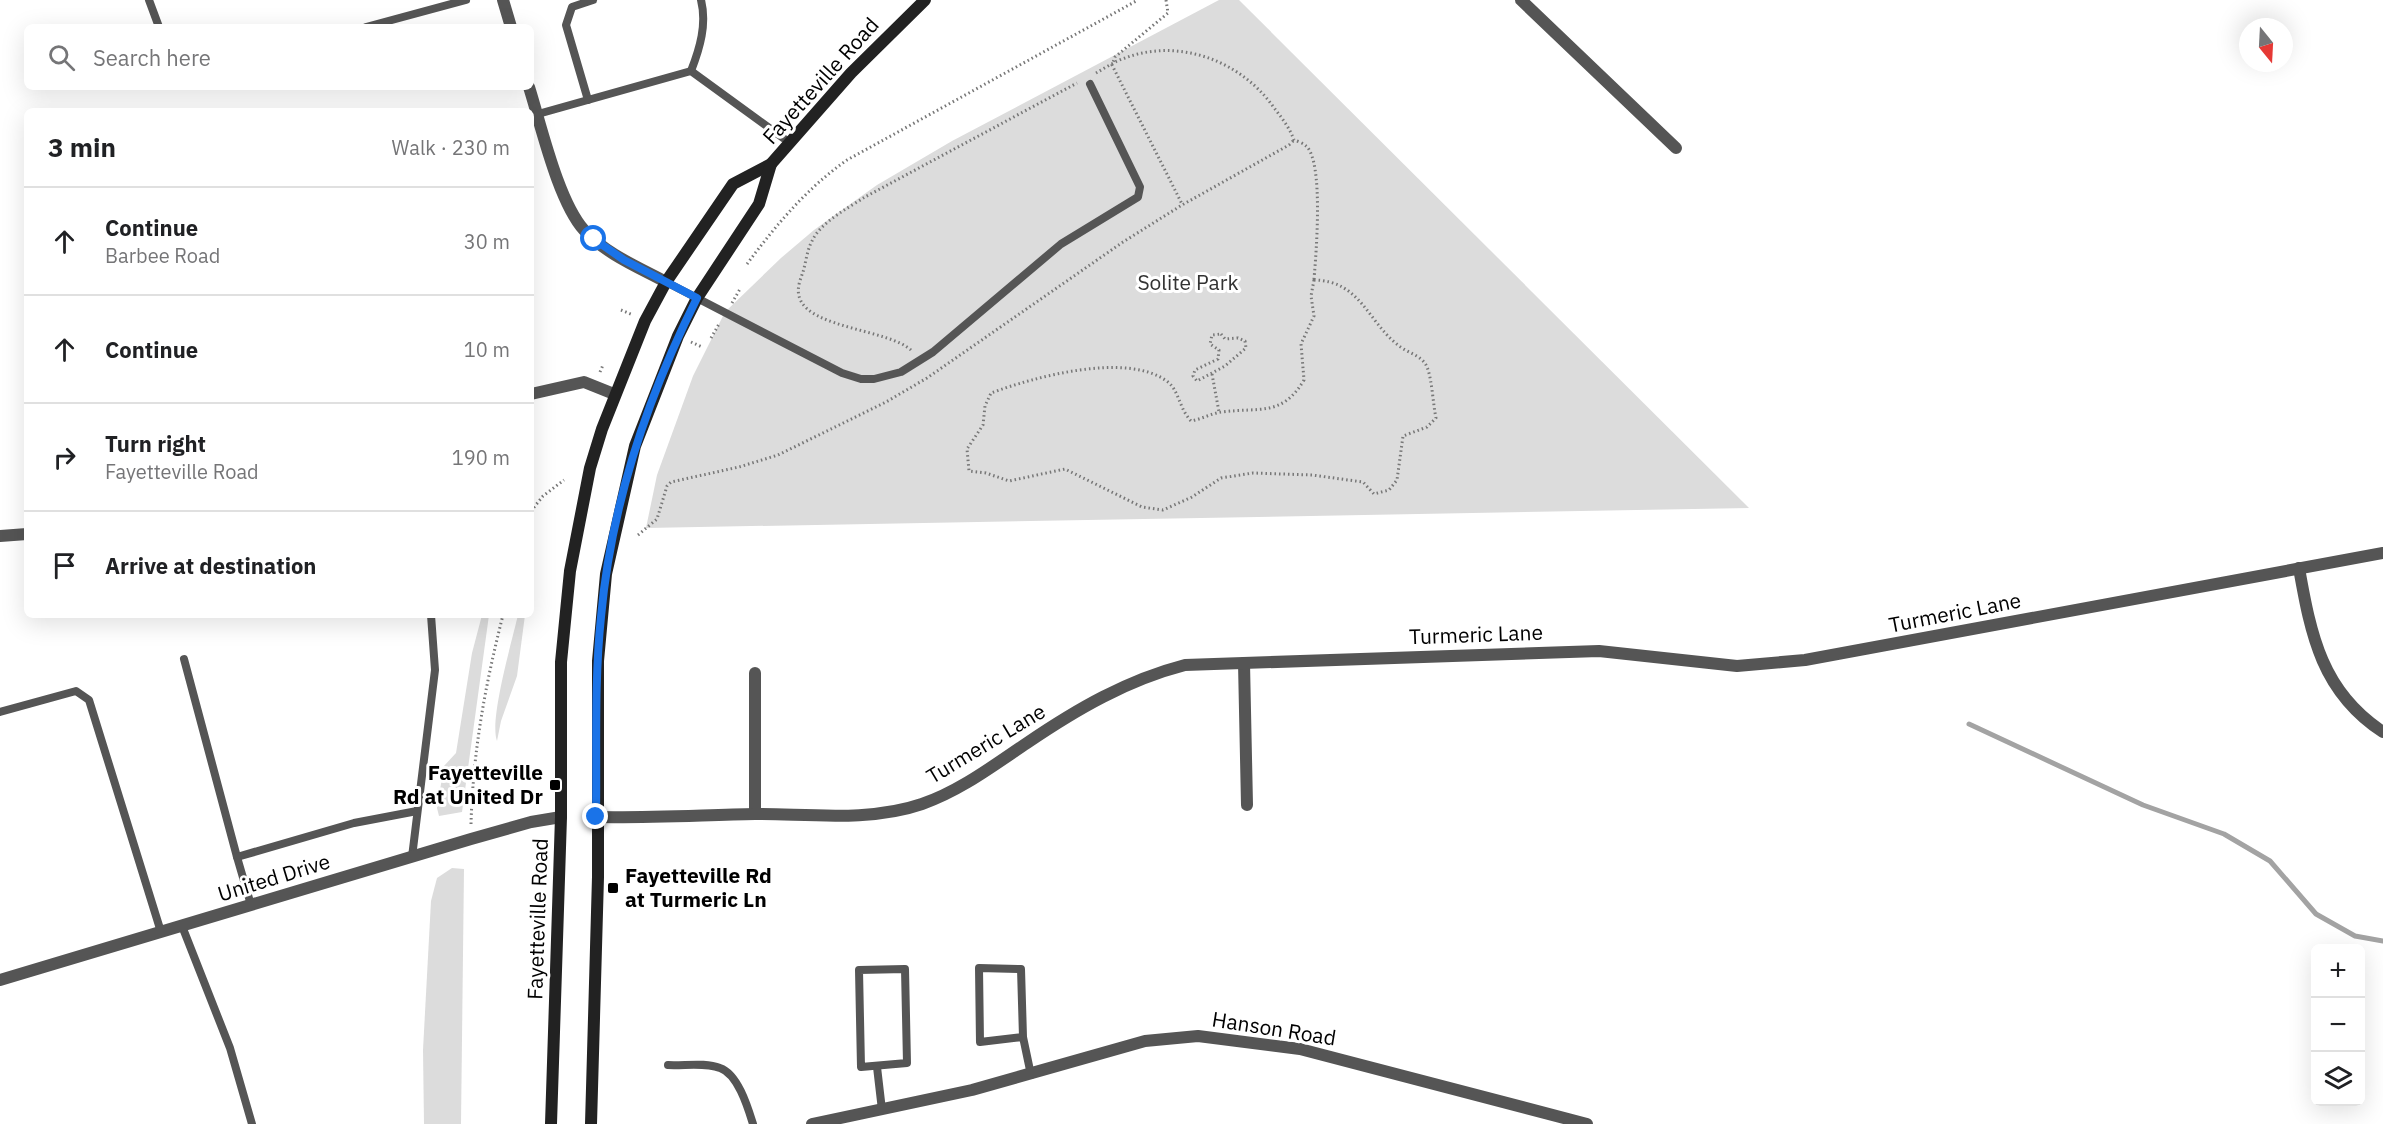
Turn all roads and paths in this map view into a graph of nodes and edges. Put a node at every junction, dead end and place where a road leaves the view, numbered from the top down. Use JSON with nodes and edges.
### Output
{"nodes":[{"id":1,"x":149,"y":0,"type":"edge"},
{"id":2,"x":466,"y":0,"type":"edge"},
{"id":3,"x":503,"y":0,"type":"edge"},
{"id":4,"x":593,"y":0,"type":"edge"},
{"id":5,"x":701,"y":0,"type":"edge"},
{"id":6,"x":925,"y":0,"type":"edge"},
{"id":7,"x":1138,"y":0,"type":"edge"},
{"id":8,"x":1166,"y":0,"type":"edge"},
{"id":9,"x":1521,"y":0,"type":"edge"},
{"id":10,"x":158,"y":24,"type":"edge"},
{"id":11,"x":377,"y":24,"type":"edge"},
{"id":12,"x":510,"y":24,"type":"edge"},
{"id":13,"x":1112,"y":65,"type":"junction"},
{"id":14,"x":691,"y":71,"type":"junction"},
{"id":15,"x":1090,"y":84,"type":"dead end"},
{"id":16,"x":530,"y":90,"type":"edge"},
{"id":17,"x":588,"y":100,"type":"junction"},
{"id":18,"x":538,"y":114,"type":"junction"},
{"id":19,"x":790,"y":143,"type":"junction"},
{"id":20,"x":1676,"y":148,"type":"dead end"},
{"id":21,"x":771,"y":164,"type":"junction"},
{"id":22,"x":1182,"y":205,"type":"dead end"},
{"id":23,"x":747,"y":264,"type":"dead end"},
{"id":24,"x":1314,"y":280,"type":"junction"},
{"id":25,"x":666,"y":282,"type":"junction"},
{"id":26,"x":697,"y":298,"type":"junction"},
{"id":27,"x":621,"y":310,"type":"dead end"},
{"id":28,"x":645,"y":321,"type":"junction"},
{"id":29,"x":678,"y":336,"type":"junction"},
{"id":30,"x":702,"y":347,"type":"dead end"},
{"id":31,"x":918,"y":361,"type":"junction"},
{"id":32,"x":1212,"y":374,"type":"junction"},
{"id":33,"x":534,"y":393,"type":"edge"},
{"id":34,"x":614,"y":394,"type":"junction"},
{"id":35,"x":1219,"y":412,"type":"junction"},
{"id":36,"x":564,"y":480,"type":"dead end"},
{"id":37,"x":534,"y":508,"type":"edge"},
{"id":38,"x":24,"y":534,"type":"edge"},
{"id":39,"x":0,"y":536,"type":"edge"},
{"id":40,"x":2383,"y":553,"type":"edge"},
{"id":41,"x":2299,"y":568,"type":"junction"},
{"id":42,"x":431,"y":618,"type":"edge"},
{"id":43,"x":501,"y":618,"type":"edge"},
{"id":44,"x":184,"y":659,"type":"dead end"},
{"id":45,"x":1244,"y":663,"type":"junction"},
{"id":46,"x":755,"y":673,"type":"dead end"},
{"id":47,"x":0,"y":712,"type":"edge"},
{"id":48,"x":2383,"y":732,"type":"edge"},
{"id":49,"x":1247,"y":805,"type":"dead end"},
{"id":50,"x":417,"y":811,"type":"junction"},
{"id":51,"x":755,"y":814,"type":"junction"},
{"id":52,"x":561,"y":817,"type":"junction"},
{"id":53,"x":596,"y":817,"type":"junction"},
{"id":54,"x":471,"y":825,"type":"dead end"},
{"id":55,"x":237,"y":857,"type":"junction"},
{"id":56,"x":412,"y":857,"type":"junction"},
{"id":57,"x":250,"y":905,"type":"junction"},
{"id":58,"x":182,"y":926,"type":"junction"},
{"id":59,"x":162,"y":932,"type":"junction"},
{"id":60,"x":0,"y":980,"type":"edge"},
{"id":61,"x":1023,"y":1037,"type":"junction"},
{"id":62,"x":668,"y":1065,"type":"dead end"},
{"id":63,"x":877,"y":1066,"type":"junction"},
{"id":64,"x":1032,"y":1075,"type":"junction"},
{"id":65,"x":882,"y":1110,"type":"junction"},
{"id":66,"x":252,"y":1124,"type":"edge"},
{"id":67,"x":551,"y":1124,"type":"edge"},
{"id":68,"x":591,"y":1124,"type":"edge"},
{"id":69,"x":753,"y":1124,"type":"edge"},
{"id":70,"x":812,"y":1124,"type":"edge"},
{"id":71,"x":1587,"y":1124,"type":"edge"}],
"edges":[{"from":1,"to":10,"type":"lane"},
{"from":2,"to":11,"type":"lane"},
{"from":3,"to":12,"type":"street"},
{"from":4,"to":17,"type":"lane"},
{"from":5,"to":14,"type":"lane"},
{"from":6,"to":19,"type":"main road","name":"Fayetteville Road"},
{"from":7,"to":23,"type":"path"},
{"from":8,"to":13,"type":"path"},
{"from":9,"to":20,"type":"street"},
{"from":13,"to":22,"type":"path"},
{"from":13,"to":24,"type":"path"},
{"from":13,"to":31,"type":"path"},
{"from":14,"to":17,"type":"lane"},
{"from":14,"to":19,"type":"lane"},
{"from":15,"to":31,"type":"lane"},
{"from":16,"to":18,"type":"street"},
{"from":17,"to":18,"type":"lane"},
{"from":18,"to":25,"type":"street"},
{"from":19,"to":21,"type":"main road","name":"Fayetteville Road"},
{"from":21,"to":25,"type":"main road","name":"Fayetteville Road"},
{"from":21,"to":26,"type":"main road","name":"Fayetteville Road"},
{"from":24,"to":35,"type":"path"},
{"from":24,"to":35,"type":"path"},
{"from":25,"to":26,"type":"lane"},
{"from":25,"to":28,"type":"main road","name":"Fayetteville Road"},
{"from":26,"to":29,"type":"main road","name":"Fayetteville Road"},
{"from":26,"to":31,"type":"lane"},
{"from":27,"to":28,"type":"path"},
{"from":28,"to":34,"type":"main road","name":"Fayetteville Road"},
{"from":29,"to":30,"type":"path"},
{"from":29,"to":53,"type":"main road","name":"Fayetteville Road"},
{"from":32,"to":32,"type":"path"},
{"from":32,"to":35,"type":"path"},
{"from":33,"to":34,"type":"street"},
{"from":34,"to":52,"type":"main road","name":"Fayetteville Road"},
{"from":36,"to":37,"type":"path"},
{"from":38,"to":39,"type":"street"},
{"from":40,"to":41,"type":"street","name":"Turmeric Lane"},
{"from":41,"to":45,"type":"street","name":"Turmeric Lane"},
{"from":41,"to":48,"type":"street"},
{"from":42,"to":50,"type":"lane"},
{"from":43,"to":54,"type":"path"},
{"from":44,"to":55,"type":"lane"},
{"from":45,"to":49,"type":"street"},
{"from":45,"to":51,"type":"street","name":"Turmeric Lane"},
{"from":46,"to":51,"type":"street"},
{"from":47,"to":59,"type":"lane"},
{"from":50,"to":55,"type":"lane"},
{"from":50,"to":56,"type":"lane"},
{"from":51,"to":53,"type":"street","name":"Turmeric Lane"},
{"from":52,"to":56,"type":"street","name":"United Drive"},
{"from":52,"to":67,"type":"main road","name":"Fayetteville Road"},
{"from":53,"to":68,"type":"main road","name":"Fayetteville Road"},
{"from":55,"to":57,"type":"lane"},
{"from":56,"to":57,"type":"street","name":"United Drive"},
{"from":57,"to":58,"type":"street","name":"United Drive"},
{"from":58,"to":59,"type":"street","name":"United Drive"},
{"from":58,"to":66,"type":"lane"},
{"from":59,"to":60,"type":"street","name":"United Drive"},
{"from":61,"to":61,"type":"lane"},
{"from":61,"to":64,"type":"lane"},
{"from":62,"to":69,"type":"lane"},
{"from":63,"to":63,"type":"lane"},
{"from":63,"to":65,"type":"lane"},
{"from":64,"to":65,"type":"street","name":"Hanson Road"},
{"from":64,"to":71,"type":"street","name":"Hanson Road"},
{"from":65,"to":70,"type":"street","name":"Hanson Road"}]}
